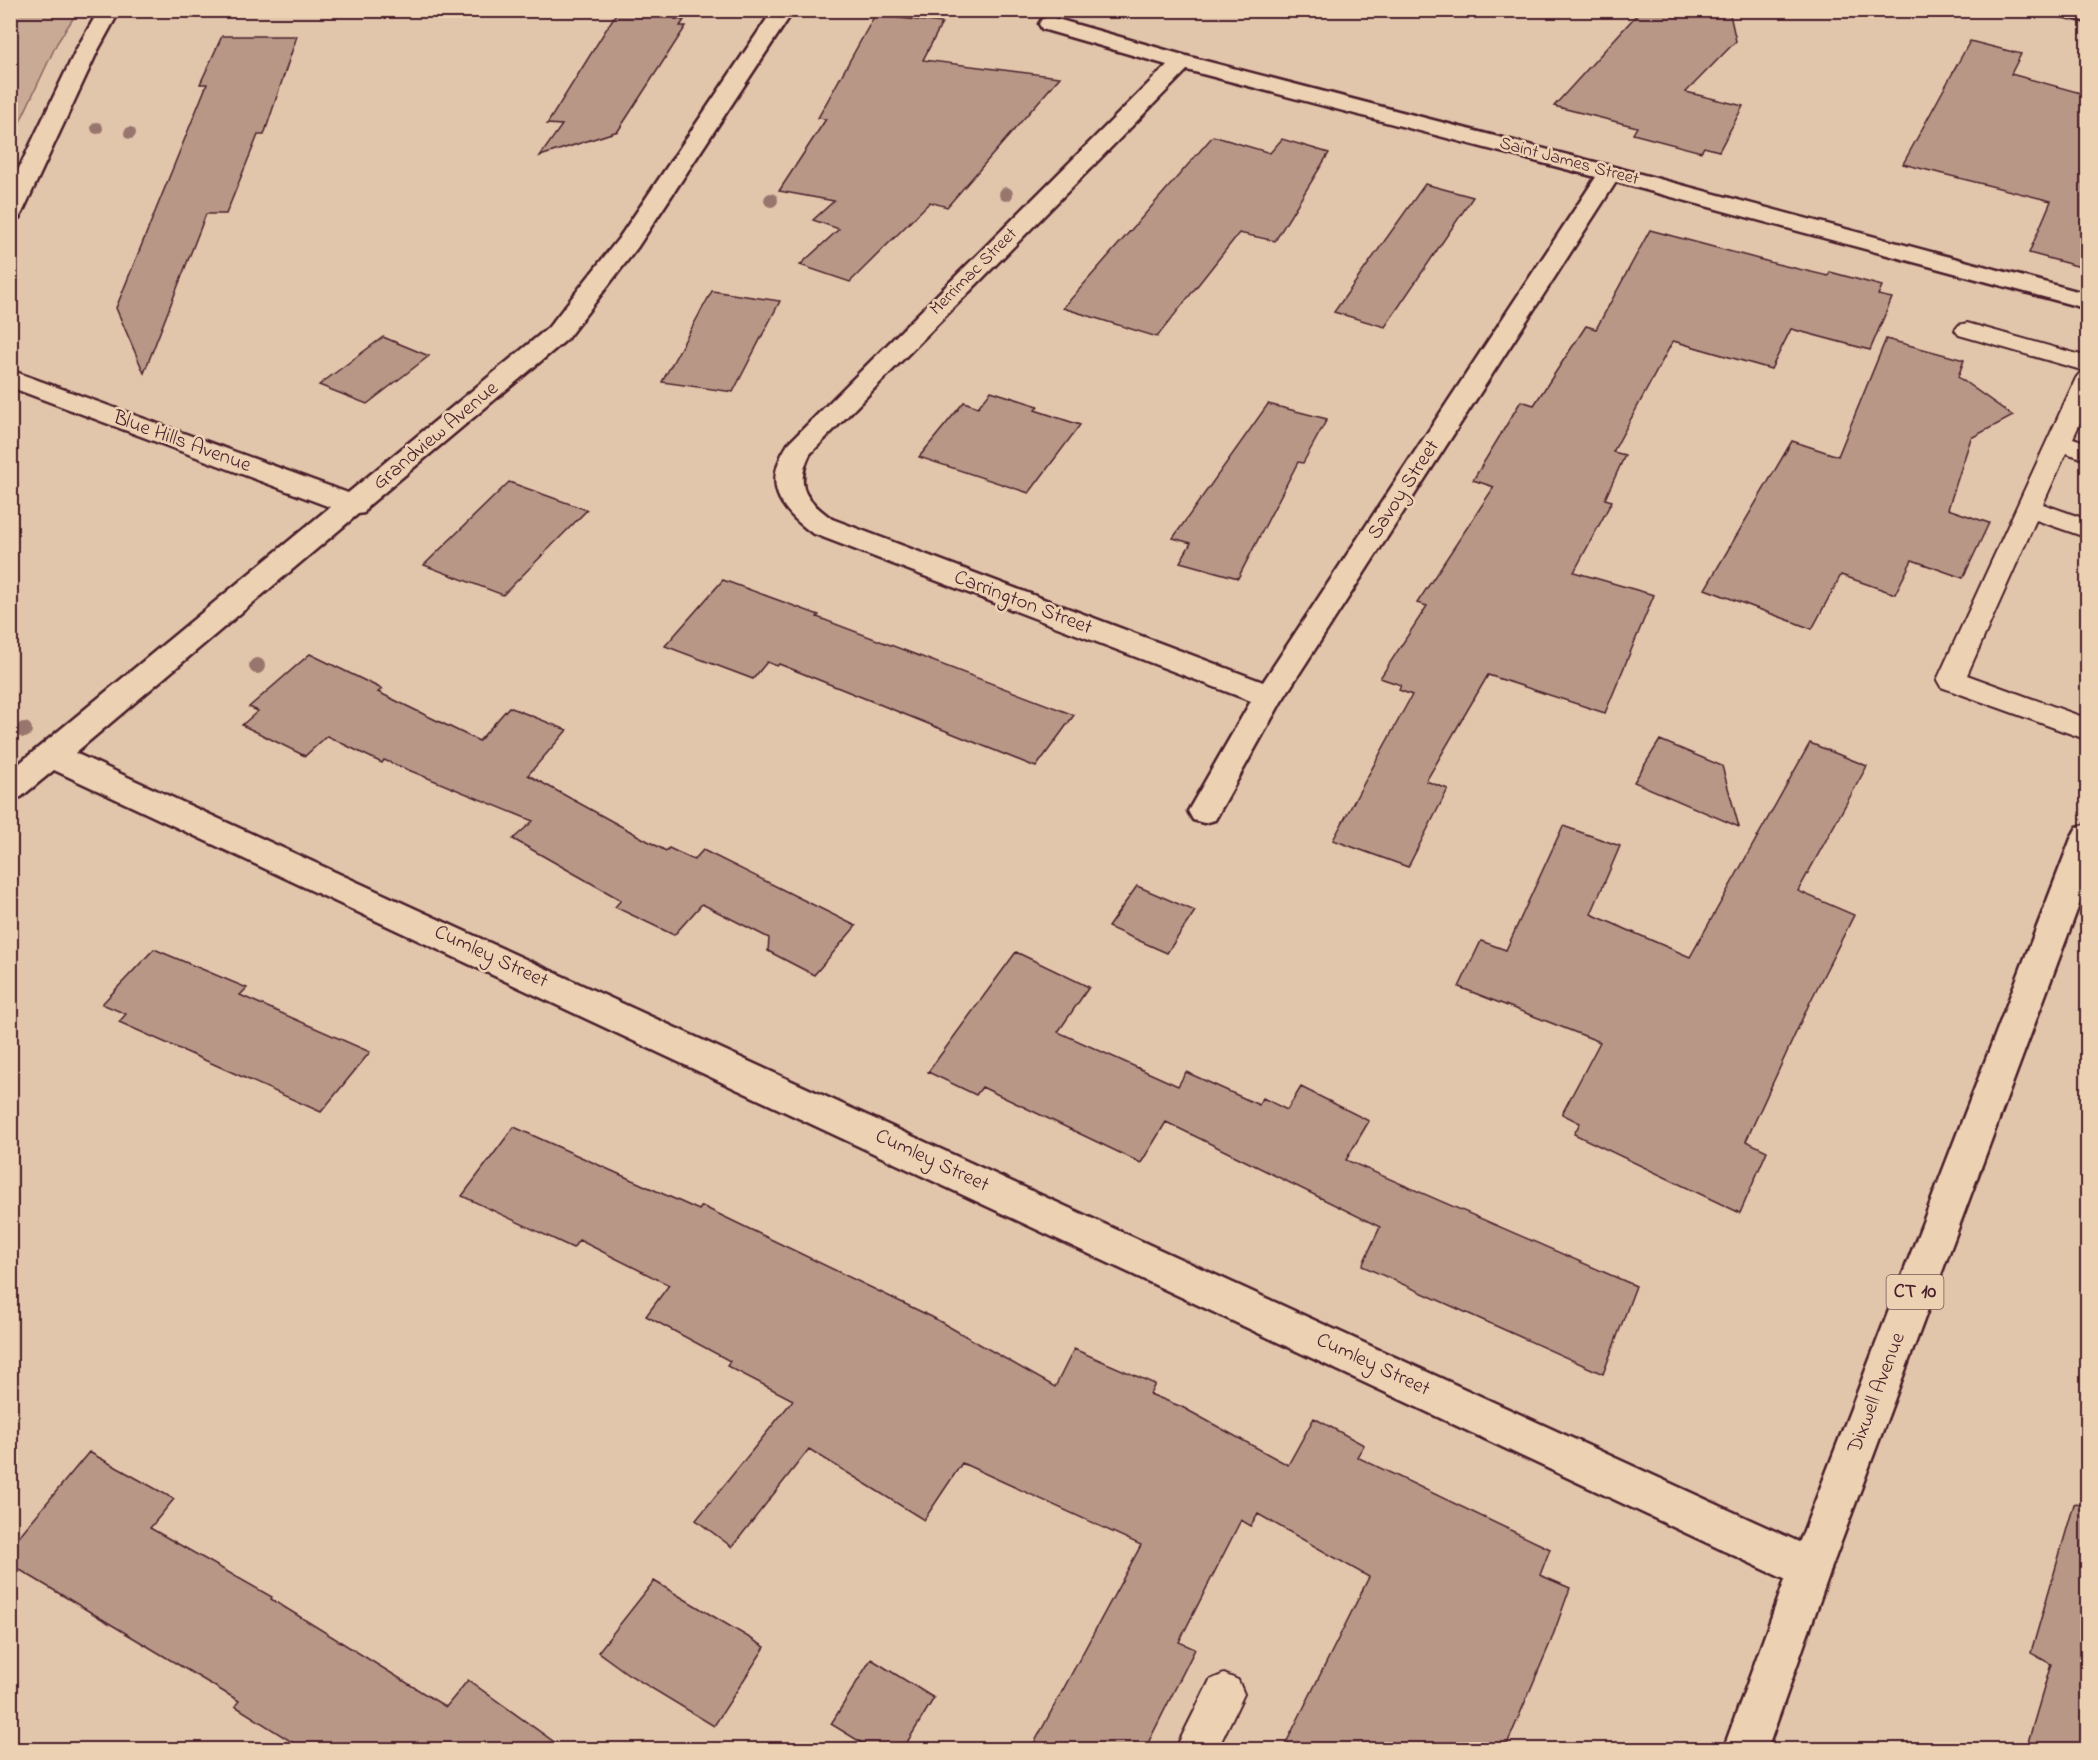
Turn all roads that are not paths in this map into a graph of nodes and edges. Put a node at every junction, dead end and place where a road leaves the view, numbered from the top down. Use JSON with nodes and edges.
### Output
{"nodes":[{"id":1,"x":110,"y":10,"type":"edge"},
{"id":2,"x":784,"y":10,"type":"edge"},
{"id":3,"x":2066,"y":10,"type":"edge"},
{"id":4,"x":2088,"y":16,"type":"edge"},
{"id":5,"x":1050,"y":24,"type":"dead end"},
{"id":6,"x":1182,"y":62,"type":"junction"},
{"id":7,"x":1610,"y":173,"type":"junction"},
{"id":8,"x":10,"y":213,"type":"edge"},
{"id":9,"x":2088,"y":302,"type":"edge"},
{"id":10,"x":1968,"y":330,"type":"dead end"},
{"id":11,"x":2088,"y":365,"type":"edge"},
{"id":12,"x":10,"y":378,"type":"edge"},
{"id":13,"x":2088,"y":378,"type":"edge"},
{"id":14,"x":2058,"y":442,"type":"junction"},
{"id":15,"x":2088,"y":452,"type":"edge"},
{"id":16,"x":789,"y":492,"type":"joint"},
{"id":17,"x":354,"y":506,"type":"junction"},
{"id":18,"x":2028,"y":508,"type":"junction"},
{"id":19,"x":2088,"y":530,"type":"edge"},
{"id":20,"x":1269,"y":696,"type":"junction"},
{"id":21,"x":2088,"y":730,"type":"edge"},
{"id":22,"x":53,"y":756,"type":"junction"},
{"id":23,"x":10,"y":789,"type":"edge"},
{"id":24,"x":1204,"y":811,"type":"dead end"},
{"id":25,"x":2088,"y":836,"type":"edge"},
{"id":26,"x":2080,"y":877,"type":"edge"},
{"id":27,"x":1810,"y":1569,"type":"junction"},
{"id":28,"x":1224,"y":1694,"type":"dead end"},
{"id":29,"x":1195,"y":1749,"type":"edge"},
{"id":30,"x":1745,"y":1749,"type":"edge"}],
"edges":[{"from":1,"to":8,"type":"street"},
{"from":2,"to":17,"type":"street","name":"Grandview Avenue"},
{"from":3,"to":4,"type":"street"},
{"from":5,"to":6,"type":"street","name":"Saint James Street"},
{"from":6,"to":7,"type":"street","name":"Saint James Street"},
{"from":6,"to":16,"type":"street","name":"Merrimac Street"},
{"from":7,"to":9,"type":"street","name":"Saint James Street"},
{"from":7,"to":20,"type":"street","name":"Savoy Street"},
{"from":10,"to":11,"type":"lane"},
{"from":12,"to":17,"type":"street","name":"Blue Hills Avenue"},
{"from":13,"to":14,"type":"lane"},
{"from":14,"to":15,"type":"lane"},
{"from":14,"to":18,"type":"lane"},
{"from":16,"to":20,"type":"street","name":"Carrington Street"},
{"from":17,"to":22,"type":"street","name":"Grandview Avenue"},
{"from":18,"to":19,"type":"lane"},
{"from":18,"to":21,"type":"lane"},
{"from":20,"to":24,"type":"street","name":"Savoy Street"},
{"from":22,"to":23,"type":"street","name":"Grandview Avenue"},
{"from":22,"to":27,"type":"street","name":"Cumley Street"},
{"from":25,"to":26,"type":"street","name":"Dixwell Avenue","number":"CT 10"},
{"from":26,"to":27,"type":"street","name":"Dixwell Avenue","number":"CT 10"},
{"from":27,"to":30,"type":"street","name":"Dixwell Avenue","number":"CT 10"},
{"from":28,"to":29,"type":"lane"}]}
